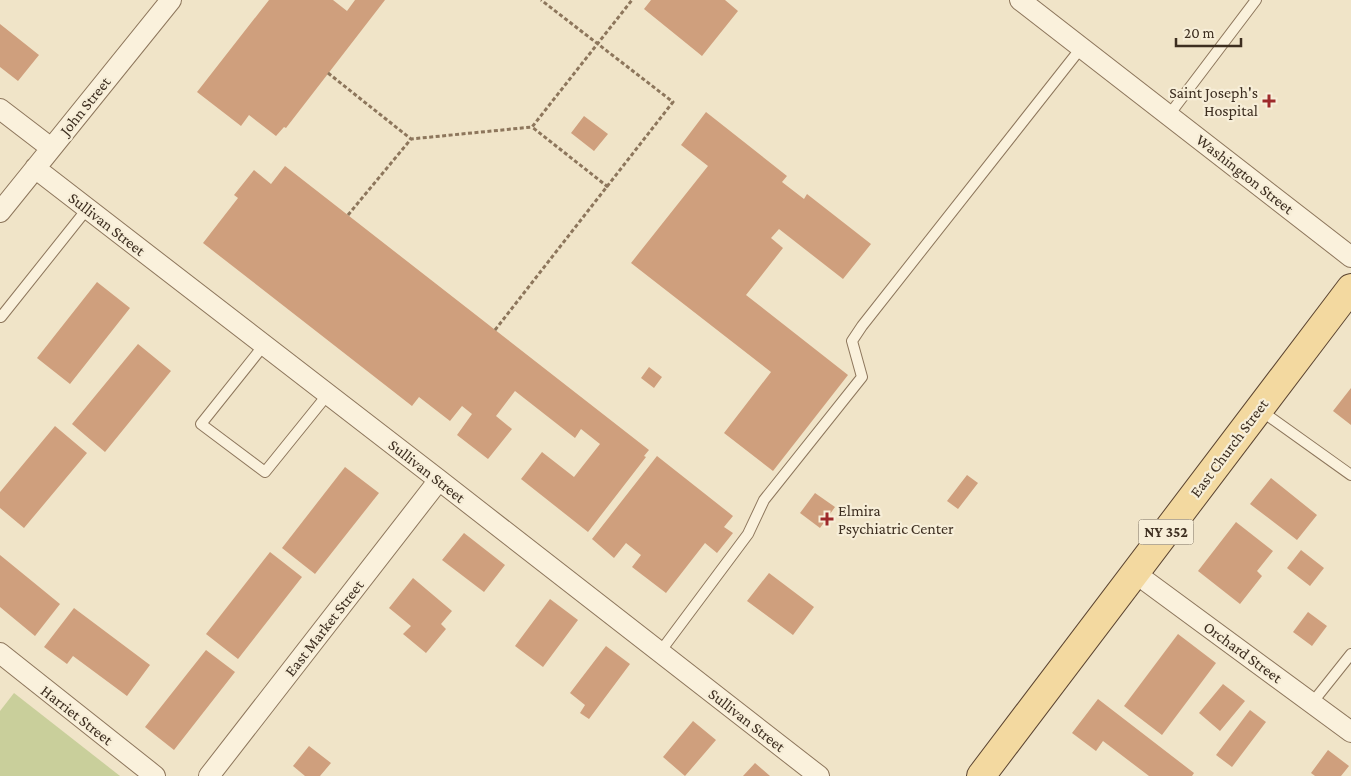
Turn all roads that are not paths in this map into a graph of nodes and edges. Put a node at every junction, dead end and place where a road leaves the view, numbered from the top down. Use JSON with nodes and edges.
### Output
{"nodes":[{"id":1,"x":171,"y":0,"type":"edge"},
{"id":2,"x":1020,"y":0,"type":"edge"},
{"id":3,"x":1256,"y":0,"type":"edge"},
{"id":4,"x":1081,"y":48,"type":"junction"},
{"id":5,"x":0,"y":109,"type":"edge"},
{"id":6,"x":1169,"y":115,"type":"junction"},
{"id":7,"x":51,"y":148,"type":"junction"},
{"id":8,"x":35,"y":168,"type":"junction"},
{"id":9,"x":87,"y":209,"type":"junction"},
{"id":10,"x":0,"y":212,"type":"edge"},
{"id":11,"x":1351,"y":257,"type":"edge"},
{"id":12,"x":1351,"y":288,"type":"edge"},
{"id":13,"x":1,"y":317,"type":"dead end"},
{"id":14,"x":264,"y":345,"type":"junction"},
{"id":15,"x":328,"y":394,"type":"junction"},
{"id":16,"x":1259,"y":409,"type":"junction"},
{"id":17,"x":1351,"y":475,"type":"edge"},
{"id":18,"x":439,"y":480,"type":"junction"},
{"id":19,"x":1135,"y":573,"type":"junction"},
{"id":20,"x":660,"y":652,"type":"junction"},
{"id":21,"x":0,"y":653,"type":"edge"},
{"id":22,"x":1351,"y":654,"type":"edge"},
{"id":23,"x":1312,"y":703,"type":"junction"},
{"id":24,"x":1351,"y":732,"type":"edge"},
{"id":25,"x":155,"y":776,"type":"edge"},
{"id":26,"x":209,"y":776,"type":"edge"},
{"id":27,"x":818,"y":776,"type":"edge"},
{"id":28,"x":981,"y":776,"type":"edge"}],
"edges":[{"from":1,"to":7,"type":"street","name":"John Street"},
{"from":2,"to":4,"type":"street","name":"Washington Street"},
{"from":3,"to":6,"type":"lane"},
{"from":4,"to":6,"type":"street","name":"Washington Street"},
{"from":4,"to":20,"type":"lane"},
{"from":5,"to":7,"type":"street"},
{"from":6,"to":11,"type":"street","name":"Washington Street"},
{"from":7,"to":8,"type":"street","name":"John Street"},
{"from":8,"to":9,"type":"street","name":"Sullivan Street"},
{"from":8,"to":10,"type":"street","name":"John Street"},
{"from":9,"to":13,"type":"lane"},
{"from":9,"to":14,"type":"street","name":"Sullivan Street"},
{"from":12,"to":16,"type":"main road","name":"East Church Street","number":"NY 352"},
{"from":14,"to":15,"type":"street","name":"Sullivan Street"},
{"from":14,"to":15,"type":"lane"},
{"from":15,"to":18,"type":"street","name":"Sullivan Street"},
{"from":16,"to":17,"type":"lane"},
{"from":16,"to":19,"type":"main road","name":"East Church Street","number":"NY 352"},
{"from":18,"to":20,"type":"street","name":"Sullivan Street"},
{"from":18,"to":26,"type":"street","name":"East Market Street"},
{"from":19,"to":23,"type":"street","name":"Orchard Street"},
{"from":19,"to":28,"type":"main road","name":"East Church Street","number":"NY 352"},
{"from":20,"to":27,"type":"street","name":"Sullivan Street"},
{"from":21,"to":25,"type":"street","name":"Harriet Street"},
{"from":22,"to":23,"type":"lane"},
{"from":23,"to":24,"type":"street","name":"Orchard Street"}]}
